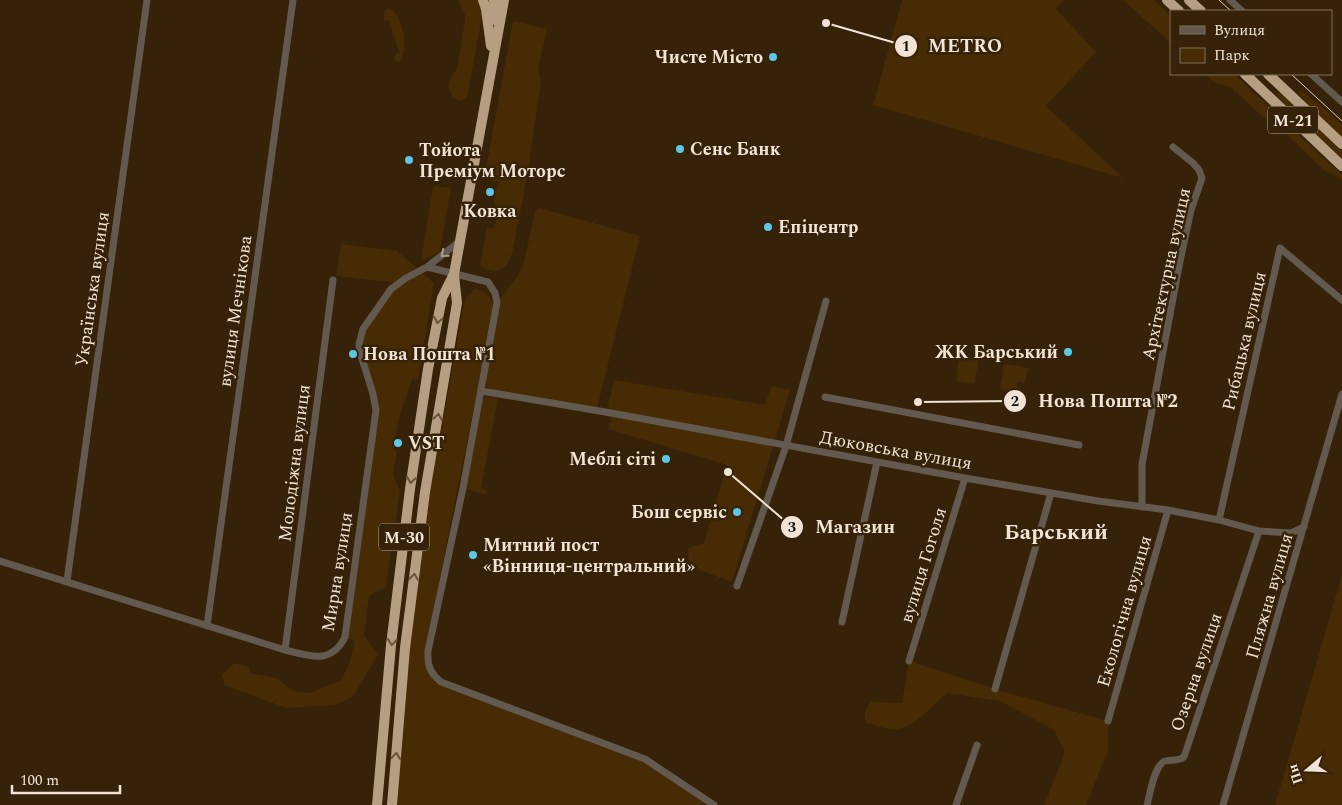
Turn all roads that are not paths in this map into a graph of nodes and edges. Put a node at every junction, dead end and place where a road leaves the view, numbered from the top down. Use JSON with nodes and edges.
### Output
{"nodes":[{"id":1,"x":147,"y":0,"type":"edge"},
{"id":2,"x":293,"y":0,"type":"edge"},
{"id":3,"x":483,"y":0,"type":"edge"},
{"id":4,"x":494,"y":0,"type":"edge"},
{"id":5,"x":504,"y":0,"type":"edge"},
{"id":6,"x":1167,"y":0,"type":"edge"},
{"id":7,"x":1189,"y":0,"type":"edge"},
{"id":8,"x":1230,"y":0,"type":"edge"},
{"id":9,"x":1178,"y":10,"type":"edge"},
{"id":10,"x":1200,"y":10,"type":"edge"},
{"id":11,"x":1241,"y":10,"type":"edge"},
{"id":12,"x":498,"y":30,"type":"junction"},
{"id":13,"x":492,"y":59,"type":"junction"},
{"id":14,"x":1246,"y":75,"type":"edge"},
{"id":15,"x":1312,"y":75,"type":"edge"},
{"id":16,"x":1271,"y":77,"type":"edge"},
{"id":17,"x":1264,"y":91,"type":"junction"},
{"id":18,"x":1342,"y":102,"type":"edge"},
{"id":19,"x":1342,"y":144,"type":"edge"},
{"id":20,"x":1173,"y":148,"type":"dead end"},
{"id":21,"x":1342,"y":166,"type":"edge"},
{"id":22,"x":460,"y":241,"type":"junction"},
{"id":23,"x":428,"y":267,"type":"junction"},
{"id":24,"x":454,"y":274,"type":"junction"},
{"id":25,"x":333,"y":280,"type":"dead end"},
{"id":26,"x":1342,"y":300,"type":"edge"},
{"id":27,"x":826,"y":302,"type":"dead end"},
{"id":28,"x":481,"y":391,"type":"junction"},
{"id":29,"x":1342,"y":394,"type":"edge"},
{"id":30,"x":825,"y":397,"type":"dead end"},
{"id":31,"x":1079,"y":445,"type":"dead end"},
{"id":32,"x":786,"y":446,"type":"junction"},
{"id":33,"x":877,"y":462,"type":"junction"},
{"id":34,"x":965,"y":478,"type":"junction"},
{"id":35,"x":1051,"y":493,"type":"junction"},
{"id":36,"x":1142,"y":507,"type":"junction"},
{"id":37,"x":1168,"y":510,"type":"junction"},
{"id":38,"x":1219,"y":520,"type":"junction"},
{"id":39,"x":1304,"y":527,"type":"junction"},
{"id":40,"x":1259,"y":531,"type":"junction"},
{"id":41,"x":0,"y":561,"type":"edge"},
{"id":42,"x":67,"y":581,"type":"junction"},
{"id":43,"x":737,"y":586,"type":"dead end"},
{"id":44,"x":842,"y":622,"type":"dead end"},
{"id":45,"x":207,"y":626,"type":"junction"},
{"id":46,"x":285,"y":650,"type":"junction"},
{"id":47,"x":909,"y":661,"type":"dead end"},
{"id":48,"x":995,"y":689,"type":"dead end"},
{"id":49,"x":1108,"y":721,"type":"dead end"},
{"id":50,"x":977,"y":745,"type":"dead end"},
{"id":51,"x":377,"y":805,"type":"edge"},
{"id":52,"x":392,"y":805,"type":"edge"},
{"id":53,"x":714,"y":805,"type":"edge"},
{"id":54,"x":956,"y":805,"type":"edge"},
{"id":55,"x":1147,"y":805,"type":"edge"},
{"id":56,"x":1223,"y":805,"type":"edge"}],
"edges":[{"from":1,"to":42,"type":"street","name":"Українська вулиця"},
{"from":2,"to":45,"type":"street","name":"вулиця Мечнікова"},
{"from":3,"to":13,"type":"highway","number":"М-30"},
{"from":4,"to":12,"type":"highway","number":"М-30"},
{"from":5,"to":12,"type":"highway"},
{"from":6,"to":9,"type":"highway"},
{"from":7,"to":10,"type":"highway"},
{"from":8,"to":11,"type":"street"},
{"from":12,"to":13,"type":"highway","number":"М-30"},
{"from":13,"to":22,"type":"highway","number":"М-30"},
{"from":14,"to":17,"type":"highway","number":"М-21"},
{"from":15,"to":18,"type":"street"},
{"from":16,"to":17,"type":"highway"},
{"from":16,"to":19,"type":"highway","number":"М-21"},
{"from":17,"to":21,"type":"highway","number":"М-21"},
{"from":20,"to":36,"type":"street","name":"Архітектурна вулиця"},
{"from":22,"to":23,"type":"street","name":"Мирна вулиця","one_way":true},
{"from":22,"to":24,"type":"highway","number":"М-30"},
{"from":23,"to":24,"type":"street"},
{"from":23,"to":46,"type":"street","name":"Мирна вулиця"},
{"from":24,"to":28,"type":"street"},
{"from":24,"to":51,"type":"highway","number":"М-30","one_way":true},
{"from":52,"to":24,"type":"highway","number":"М-30","one_way":true},
{"from":25,"to":46,"type":"street","name":"Молодіжна вулиця"},
{"from":26,"to":38,"type":"street","name":"Рибацька вулиця"},
{"from":27,"to":32,"type":"street"},
{"from":28,"to":32,"type":"street","name":"Дюковська вулиця"},
{"from":28,"to":53,"type":"street"},
{"from":29,"to":39,"type":"street","name":"Пляжна вулиця"},
{"from":30,"to":31,"type":"street"},
{"from":32,"to":33,"type":"street","name":"Дюковська вулиця"},
{"from":32,"to":43,"type":"street"},
{"from":33,"to":34,"type":"street","name":"Дюковська вулиця"},
{"from":33,"to":44,"type":"street"},
{"from":34,"to":35,"type":"street","name":"Дюковська вулиця"},
{"from":34,"to":47,"type":"street","name":"вулиця Гоголя"},
{"from":35,"to":36,"type":"street","name":"Дюковська вулиця"},
{"from":35,"to":48,"type":"street"},
{"from":36,"to":37,"type":"street","name":"Дюковська вулиця"},
{"from":37,"to":38,"type":"street","name":"Дюковська вулиця"},
{"from":37,"to":49,"type":"street","name":"Екологічна вулиця"},
{"from":38,"to":40,"type":"street","name":"Дюковська вулиця"},
{"from":39,"to":40,"type":"street","name":"Дюковська вулиця"},
{"from":39,"to":56,"type":"street","name":"Пляжна вулиця"},
{"from":40,"to":55,"type":"street","name":"Озерна вулиця"},
{"from":41,"to":42,"type":"street","name":"Мирна вулиця"},
{"from":42,"to":45,"type":"street","name":"Мирна вулиця"},
{"from":45,"to":46,"type":"street","name":"Мирна вулиця"},
{"from":50,"to":54,"type":"street"}]}
